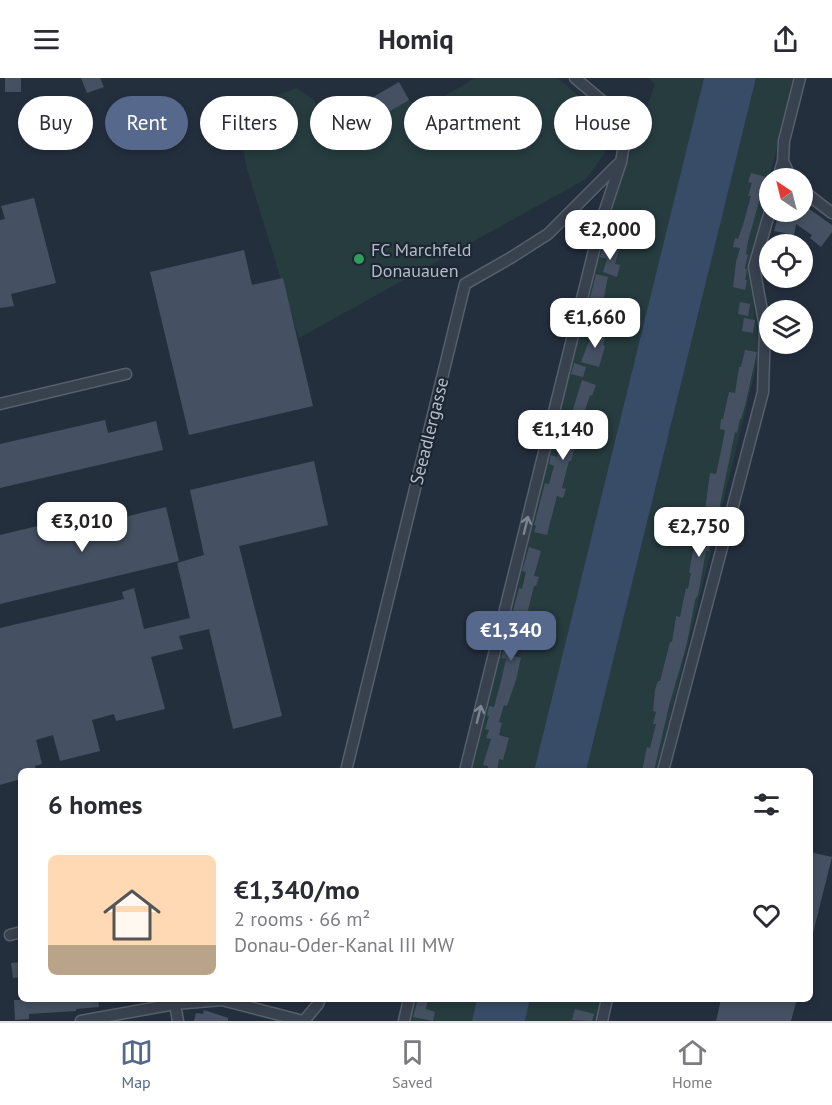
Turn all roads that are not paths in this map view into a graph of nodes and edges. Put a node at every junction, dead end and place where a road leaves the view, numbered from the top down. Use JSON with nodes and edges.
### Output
{"nodes":[{"id":1,"x":575,"y":78,"type":"edge"},
{"id":2,"x":800,"y":78,"type":"edge"},
{"id":3,"x":783,"y":161,"type":"junction"},
{"id":4,"x":621,"y":162,"type":"junction"},
{"id":5,"x":781,"y":168,"type":"edge"},
{"id":6,"x":786,"y":168,"type":"edge"},
{"id":7,"x":813,"y":198,"type":"edge"},
{"id":8,"x":832,"y":213,"type":"edge"},
{"id":9,"x":767,"y":222,"type":"edge"},
{"id":10,"x":126,"y":374,"type":"dead end"},
{"id":11,"x":0,"y":405,"type":"edge"},
{"id":12,"x":347,"y":768,"type":"edge"},
{"id":13,"x":466,"y":768,"type":"edge"},
{"id":14,"x":664,"y":768,"type":"edge"},
{"id":15,"x":199,"y":1002,"type":"edge"},
{"id":16,"x":230,"y":1002,"type":"edge"},
{"id":17,"x":319,"y":1002,"type":"edge"},
{"id":18,"x":408,"y":1002,"type":"edge"},
{"id":19,"x":606,"y":1002,"type":"edge"},
{"id":20,"x":176,"y":1004,"type":"junction"},
{"id":21,"x":89,"y":1020,"type":"edge"},
{"id":22,"x":178,"y":1021,"type":"edge"},
{"id":23,"x":304,"y":1021,"type":"edge"},
{"id":24,"x":404,"y":1021,"type":"edge"},
{"id":25,"x":602,"y":1021,"type":"edge"}],
"edges":[{"from":1,"to":4,"type":"street"},
{"from":2,"to":3,"type":"street"},
{"from":3,"to":5,"type":"street"},
{"from":3,"to":6,"type":"street"},
{"from":4,"to":12,"type":"street","name":"Seeadlergasse"},
{"from":13,"to":4,"type":"street","one_way":true},
{"from":7,"to":8,"type":"street"},
{"from":9,"to":14,"type":"street"},
{"from":10,"to":11,"type":"street"},
{"from":15,"to":20,"type":"street"},
{"from":16,"to":23,"type":"street"},
{"from":17,"to":23,"type":"street"},
{"from":18,"to":24,"type":"street"},
{"from":19,"to":25,"type":"street"},
{"from":20,"to":21,"type":"street"},
{"from":20,"to":22,"type":"street"}]}
